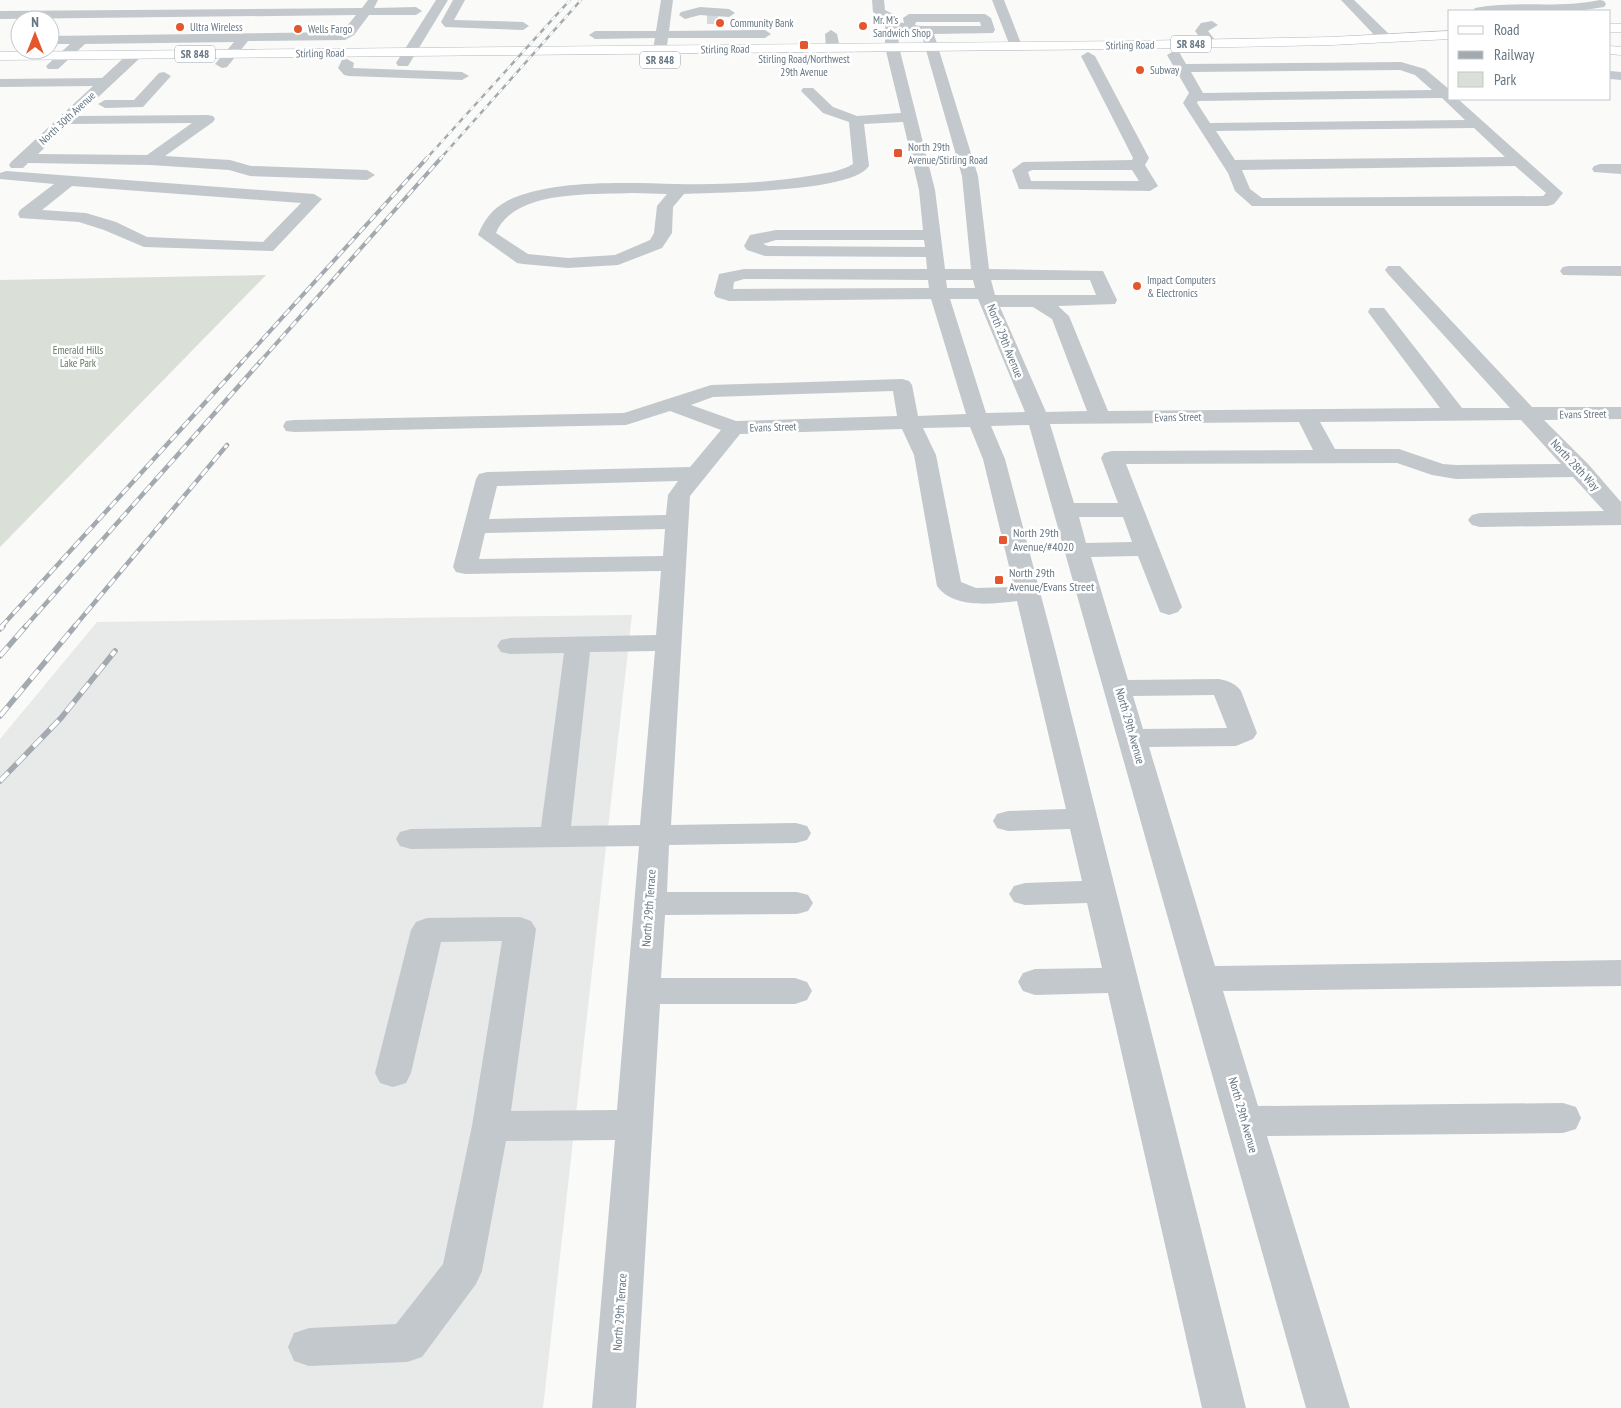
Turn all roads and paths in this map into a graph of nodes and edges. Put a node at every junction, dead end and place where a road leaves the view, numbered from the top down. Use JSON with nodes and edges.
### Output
{"nodes":[{"id":1,"x":99,"y":0,"type":"edge"},
{"id":2,"x":146,"y":0,"type":"edge"},
{"id":3,"x":241,"y":0,"type":"edge"},
{"id":4,"x":281,"y":0,"type":"edge"},
{"id":5,"x":374,"y":0,"type":"edge"},
{"id":6,"x":667,"y":0,"type":"edge"},
{"id":7,"x":878,"y":0,"type":"edge"},
{"id":8,"x":998,"y":0,"type":"edge"},
{"id":9,"x":1346,"y":0,"type":"edge"},
{"id":10,"x":441,"y":2,"type":"edge"},
{"id":11,"x":458,"y":2,"type":"edge"},
{"id":12,"x":1600,"y":4,"type":"dead end"},
{"id":13,"x":419,"y":5,"type":"edge"},
{"id":14,"x":1486,"y":10,"type":"edge"},
{"id":15,"x":365,"y":11,"type":"junction"},
{"id":16,"x":270,"y":12,"type":"junction"},
{"id":17,"x":229,"y":13,"type":"junction"},
{"id":18,"x":715,"y":13,"type":"edge"},
{"id":19,"x":82,"y":14,"type":"junction"},
{"id":20,"x":110,"y":14,"type":"junction"},
{"id":21,"x":131,"y":14,"type":"junction"},
{"id":22,"x":0,"y":15,"type":"edge"},
{"id":23,"x":665,"y":15,"type":"junction"},
{"id":24,"x":685,"y":15,"type":"junction"},
{"id":25,"x":892,"y":25,"type":"junction"},
{"id":26,"x":1212,"y":25,"type":"dead end"},
{"id":27,"x":407,"y":26,"type":"dead end"},
{"id":28,"x":523,"y":26,"type":"dead end"},
{"id":29,"x":60,"y":29,"type":"edge"},
{"id":30,"x":915,"y":29,"type":"junction"},
{"id":31,"x":989,"y":30,"type":"dead end"},
{"id":32,"x":831,"y":34,"type":"dead end"},
{"id":33,"x":595,"y":35,"type":"dead end"},
{"id":34,"x":662,"y":35,"type":"junction"},
{"id":35,"x":1448,"y":35,"type":"edge"},
{"id":36,"x":244,"y":38,"type":"junction"},
{"id":37,"x":1385,"y":38,"type":"junction"},
{"id":38,"x":60,"y":39,"type":"edge"},
{"id":39,"x":82,"y":40,"type":"junction"},
{"id":40,"x":1212,"y":44,"type":"junction"},
{"id":41,"x":1016,"y":46,"type":"junction"},
{"id":42,"x":766,"y":48,"type":"junction"},
{"id":43,"x":833,"y":48,"type":"junction"},
{"id":44,"x":1448,"y":48,"type":"edge"},
{"id":45,"x":1398,"y":49,"type":"junction"},
{"id":46,"x":391,"y":52,"type":"junction"},
{"id":47,"x":894,"y":52,"type":"junction"},
{"id":48,"x":933,"y":52,"type":"junction"},
{"id":49,"x":231,"y":54,"type":"junction"},
{"id":50,"x":135,"y":55,"type":"junction"},
{"id":51,"x":659,"y":55,"type":"junction"},
{"id":52,"x":65,"y":56,"type":"junction"},
{"id":53,"x":1088,"y":56,"type":"junction"},
{"id":54,"x":407,"y":57,"type":"junction"},
{"id":55,"x":1178,"y":62,"type":"junction"},
{"id":56,"x":347,"y":63,"type":"junction"},
{"id":57,"x":1,"y":64,"type":"edge"},
{"id":58,"x":222,"y":64,"type":"junction"},
{"id":59,"x":122,"y":65,"type":"junction"},
{"id":60,"x":53,"y":66,"type":"junction"},
{"id":61,"x":1402,"y":66,"type":"junction"},
{"id":62,"x":164,"y":76,"type":"dead end"},
{"id":63,"x":462,"y":76,"type":"dead end"},
{"id":64,"x":106,"y":82,"type":"junction"},
{"id":65,"x":0,"y":83,"type":"edge"},
{"id":66,"x":808,"y":91,"type":"dead end"},
{"id":67,"x":1448,"y":95,"type":"edge"},
{"id":68,"x":1448,"y":96,"type":"edge"},
{"id":69,"x":1194,"y":97,"type":"junction"},
{"id":70,"x":1453,"y":100,"type":"edge"},
{"id":71,"x":81,"y":104,"type":"junction"},
{"id":72,"x":910,"y":117,"type":"junction"},
{"id":73,"x":65,"y":120,"type":"junction"},
{"id":74,"x":856,"y":120,"type":"junction"},
{"id":75,"x":1478,"y":124,"type":"junction"},
{"id":76,"x":1206,"y":127,"type":"junction"},
{"id":77,"x":152,"y":138,"type":"dead end"},
{"id":78,"x":181,"y":138,"type":"junction"},
{"id":79,"x":150,"y":160,"type":"junction"},
{"id":80,"x":1520,"y":162,"type":"junction"},
{"id":81,"x":1137,"y":165,"type":"junction"},
{"id":82,"x":1230,"y":165,"type":"junction"},
{"id":83,"x":1621,"y":168,"type":"edge"},
{"id":84,"x":10,"y":169,"type":"edge"},
{"id":85,"x":1600,"y":169,"type":"dead end"},
{"id":86,"x":367,"y":175,"type":"dead end"},
{"id":87,"x":68,"y":181,"type":"junction"},
{"id":88,"x":680,"y":190,"type":"junction"},
{"id":89,"x":933,"y":243,"type":"junction"},
{"id":90,"x":1394,"y":270,"type":"dead end"},
{"id":91,"x":1569,"y":271,"type":"dead end"},
{"id":92,"x":1621,"y":271,"type":"edge"},
{"id":93,"x":938,"y":284,"type":"junction"},
{"id":94,"x":985,"y":290,"type":"junction"},
{"id":95,"x":1037,"y":301,"type":"junction"},
{"id":96,"x":1377,"y":312,"type":"dead end"},
{"id":97,"x":670,"y":404,"type":"junction"},
{"id":98,"x":1621,"y":413,"type":"edge"},
{"id":99,"x":1456,"y":415,"type":"junction"},
{"id":100,"x":1529,"y":415,"type":"junction"},
{"id":101,"x":1306,"y":416,"type":"junction"},
{"id":102,"x":1038,"y":418,"type":"junction"},
{"id":103,"x":1100,"y":418,"type":"junction"},
{"id":104,"x":978,"y":420,"type":"junction"},
{"id":105,"x":909,"y":422,"type":"junction"},
{"id":106,"x":294,"y":426,"type":"dead end"},
{"id":107,"x":734,"y":428,"type":"junction"},
{"id":108,"x":1328,"y":456,"type":"junction"},
{"id":109,"x":1581,"y":470,"type":"junction"},
{"id":110,"x":696,"y":474,"type":"junction"},
{"id":111,"x":1066,"y":510,"type":"junction"},
{"id":112,"x":1132,"y":510,"type":"junction"},
{"id":113,"x":1621,"y":517,"type":"edge"},
{"id":114,"x":1480,"y":520,"type":"dead end"},
{"id":115,"x":677,"y":522,"type":"junction"},
{"id":116,"x":475,"y":526,"type":"junction"},
{"id":117,"x":1146,"y":549,"type":"junction"},
{"id":118,"x":1078,"y":550,"type":"junction"},
{"id":119,"x":674,"y":563,"type":"junction"},
{"id":120,"x":1028,"y":593,"type":"junction"},
{"id":121,"x":1168,"y":607,"type":"dead end"},
{"id":122,"x":668,"y":643,"type":"junction"},
{"id":123,"x":578,"y":645,"type":"junction"},
{"id":124,"x":510,"y":646,"type":"dead end"},
{"id":125,"x":1119,"y":688,"type":"junction"},
{"id":126,"x":1133,"y":738,"type":"junction"},
{"id":127,"x":1083,"y":820,"type":"junction"},
{"id":128,"x":1008,"y":821,"type":"dead end"},
{"id":129,"x":796,"y":833,"type":"dead end"},
{"id":130,"x":655,"y":834,"type":"junction"},
{"id":131,"x":555,"y":836,"type":"junction"},
{"id":132,"x":411,"y":839,"type":"dead end"},
{"id":133,"x":1100,"y":891,"type":"junction"},
{"id":134,"x":1025,"y":894,"type":"dead end"},
{"id":135,"x":650,"y":904,"type":"junction"},
{"id":136,"x":797,"y":904,"type":"dead end"},
{"id":137,"x":1621,"y":973,"type":"edge"},
{"id":138,"x":1204,"y":979,"type":"junction"},
{"id":139,"x":1122,"y":980,"type":"junction"},
{"id":140,"x":1035,"y":982,"type":"dead end"},
{"id":141,"x":795,"y":990,"type":"dead end"},
{"id":142,"x":643,"y":991,"type":"junction"},
{"id":143,"x":394,"y":1073,"type":"dead end"},
{"id":144,"x":1563,"y":1118,"type":"dead end"},
{"id":145,"x":1245,"y":1121,"type":"junction"},
{"id":146,"x":633,"y":1124,"type":"junction"},
{"id":147,"x":490,"y":1126,"type":"junction"},
{"id":148,"x":309,"y":1347,"type":"dead end"},
{"id":149,"x":614,"y":1408,"type":"edge"},
{"id":150,"x":1224,"y":1408,"type":"edge"},
{"id":151,"x":1328,"y":1408,"type":"edge"}],
"edges":[{"from":1,"to":19,"type":"street"},
{"from":2,"to":21,"type":"street"},
{"from":3,"to":17,"type":"street"},
{"from":4,"to":16,"type":"street"},
{"from":5,"to":15,"type":"street"},
{"from":6,"to":23,"type":"street"},
{"from":7,"to":25,"type":"street"},
{"from":8,"to":41,"type":"street"},
{"from":9,"to":37,"type":"street"},
{"from":10,"to":11,"type":"street"},
{"from":10,"to":54,"type":"street"},
{"from":11,"to":28,"type":"street"},
{"from":12,"to":14,"type":"street"},
{"from":13,"to":15,"type":"street"},
{"from":13,"to":27,"type":"street"},
{"from":15,"to":16,"type":"street"},
{"from":15,"to":36,"type":"street"},
{"from":16,"to":17,"type":"street"},
{"from":17,"to":21,"type":"street"},
{"from":18,"to":24,"type":"street"},
{"from":18,"to":24,"type":"street"},
{"from":19,"to":20,"type":"street"},
{"from":19,"to":22,"type":"street"},
{"from":19,"to":29,"type":"street"},
{"from":20,"to":21,"type":"street"},
{"from":20,"to":39,"type":"street"},
{"from":23,"to":24,"type":"street"},
{"from":23,"to":34,"type":"street"},
{"from":25,"to":30,"type":"street"},
{"from":25,"to":47,"type":"street"},
{"from":26,"to":40,"type":"street"},
{"from":30,"to":31,"type":"street"},
{"from":30,"to":48,"type":"street","name":"North 29th Avenue"},
{"from":32,"to":43,"type":"street"},
{"from":33,"to":34,"type":"street"},
{"from":34,"to":42,"type":"street"},
{"from":34,"to":51,"type":"street"},
{"from":35,"to":37,"type":"main road","name":"Stirling Road","number":"SR 848"},
{"from":36,"to":39,"type":"street"},
{"from":36,"to":49,"type":"street"},
{"from":37,"to":40,"type":"main road","name":"Stirling Road","number":"SR 848"},
{"from":38,"to":39,"type":"street"},
{"from":39,"to":52,"type":"street"},
{"from":40,"to":41,"type":"main road","name":"Stirling Road","number":"SR 848"},
{"from":41,"to":48,"type":"main road","name":"Stirling Road","number":"SR 848"},
{"from":42,"to":43,"type":"main road","name":"Stirling Road","number":"SR 848"},
{"from":42,"to":51,"type":"main road","name":"Stirling Road","number":"SR 848"},
{"from":43,"to":47,"type":"main road","name":"Stirling Road","number":"SR 848"},
{"from":44,"to":45,"type":"main road","name":"Stirling Road","number":"SR 848"},
{"from":45,"to":55,"type":"main road","name":"Stirling Road","number":"SR 848"},
{"from":45,"to":61,"type":"street"},
{"from":46,"to":49,"type":"main road","name":"Stirling Road","number":"SR 848"},
{"from":46,"to":54,"type":"main road","name":"Stirling Road","number":"SR 848"},
{"from":46,"to":56,"type":"main road","name":"Stirling Road","number":"SR 848"},
{"from":47,"to":48,"type":"main road","name":"Stirling Road","number":"SR 848"},
{"from":47,"to":51,"type":"main road","name":"Stirling Road","number":"SR 848"},
{"from":47,"to":72,"type":"street"},
{"from":48,"to":53,"type":"main road","name":"Stirling Road","number":"SR 848"},
{"from":48,"to":94,"type":"street","name":"North 29th Avenue"},
{"from":49,"to":50,"type":"main road","name":"Stirling Road","number":"SR 848"},
{"from":49,"to":58,"type":"street"},
{"from":50,"to":52,"type":"main road","name":"Stirling Road","number":"SR 848"},
{"from":50,"to":59,"type":"street","name":"North 30th Avenue"},
{"from":51,"to":54,"type":"main road","name":"Stirling Road","number":"SR 848"},
{"from":52,"to":57,"type":"main road","name":"Stirling Road","number":"SR 848"},
{"from":52,"to":60,"type":"street"},
{"from":53,"to":55,"type":"main road","name":"Stirling Road","number":"SR 848"},
{"from":53,"to":81,"type":"street"},
{"from":55,"to":61,"type":"street"},
{"from":55,"to":69,"type":"street"},
{"from":56,"to":58,"type":"main road","name":"Stirling Road","number":"SR 848"},
{"from":56,"to":63,"type":"street"},
{"from":57,"to":60,"type":"main road","name":"Stirling Road","number":"SR 848"},
{"from":58,"to":59,"type":"main road","name":"Stirling Road","number":"SR 848"},
{"from":59,"to":60,"type":"main road","name":"Stirling Road","number":"SR 848"},
{"from":59,"to":64,"type":"street","name":"North 30th Avenue"},
{"from":61,"to":67,"type":"street"},
{"from":62,"to":71,"type":"street"},
{"from":64,"to":65,"type":"street"},
{"from":64,"to":71,"type":"street","name":"North 30th Avenue"},
{"from":66,"to":74,"type":"street"},
{"from":68,"to":69,"type":"street"},
{"from":69,"to":76,"type":"street"},
{"from":70,"to":75,"type":"street"},
{"from":71,"to":73,"type":"street","name":"North 30th Avenue"},
{"from":72,"to":74,"type":"street"},
{"from":72,"to":89,"type":"street"},
{"from":73,"to":78,"type":"street"},
{"from":73,"to":84,"type":"street","name":"North 30th Avenue"},
{"from":74,"to":88,"type":"street"},
{"from":75,"to":76,"type":"street"},
{"from":75,"to":80,"type":"street"},
{"from":76,"to":82,"type":"street"},
{"from":77,"to":78,"type":"street"},
{"from":78,"to":79,"type":"street"},
{"from":79,"to":84,"type":"street"},
{"from":79,"to":86,"type":"street"},
{"from":80,"to":82,"type":"street"},
{"from":80,"to":82,"type":"street"},
{"from":81,"to":81,"type":"street"},
{"from":83,"to":85,"type":"street"},
{"from":84,"to":87,"type":"street"},
{"from":87,"to":87,"type":"street"},
{"from":88,"to":88,"type":"street"},
{"from":89,"to":89,"type":"street"},
{"from":89,"to":93,"type":"street"},
{"from":90,"to":100,"type":"street","name":"North 28th Way"},
{"from":91,"to":92,"type":"street"},
{"from":93,"to":93,"type":"street"},
{"from":93,"to":94,"type":"street"},
{"from":93,"to":104,"type":"street"},
{"from":94,"to":95,"type":"street"},
{"from":94,"to":95,"type":"street"},
{"from":94,"to":102,"type":"street","name":"North 29th Avenue"},
{"from":95,"to":103,"type":"street"},
{"from":96,"to":99,"type":"street"},
{"from":97,"to":105,"type":"street"},
{"from":97,"to":106,"type":"street"},
{"from":97,"to":107,"type":"street"},
{"from":98,"to":100,"type":"street","name":"Evans Street"},
{"from":99,"to":100,"type":"street","name":"Evans Street"},
{"from":99,"to":101,"type":"street","name":"Evans Street"},
{"from":100,"to":109,"type":"street","name":"North 28th Way"},
{"from":101,"to":103,"type":"street","name":"Evans Street"},
{"from":101,"to":108,"type":"street"},
{"from":102,"to":103,"type":"street","name":"Evans Street"},
{"from":102,"to":104,"type":"street","name":"Evans Street"},
{"from":102,"to":111,"type":"street","name":"North 29th Avenue"},
{"from":104,"to":105,"type":"street","name":"Evans Street"},
{"from":104,"to":120,"type":"street"},
{"from":105,"to":107,"type":"street","name":"Evans Street"},
{"from":105,"to":120,"type":"street"},
{"from":107,"to":110,"type":"street","name":"North 29th Terrace"},
{"from":108,"to":109,"type":"street"},
{"from":108,"to":112,"type":"street"},
{"from":109,"to":113,"type":"street","name":"North 28th Way"},
{"from":110,"to":115,"type":"street","name":"North 29th Terrace"},
{"from":110,"to":116,"type":"street"},
{"from":111,"to":112,"type":"street"},
{"from":111,"to":118,"type":"street","name":"North 29th Avenue"},
{"from":112,"to":117,"type":"street"},
{"from":113,"to":114,"type":"street"},
{"from":115,"to":116,"type":"street"},
{"from":115,"to":119,"type":"street","name":"North 29th Terrace"},
{"from":116,"to":119,"type":"street"},
{"from":117,"to":118,"type":"street"},
{"from":117,"to":121,"type":"street"},
{"from":118,"to":125,"type":"street","name":"North 29th Avenue"},
{"from":119,"to":122,"type":"street","name":"North 29th Terrace"},
{"from":120,"to":127,"type":"street"},
{"from":122,"to":123,"type":"street"},
{"from":122,"to":130,"type":"street","name":"North 29th Terrace"},
{"from":123,"to":124,"type":"street"},
{"from":123,"to":131,"type":"street"},
{"from":125,"to":126,"type":"street","name":"North 29th Avenue"},
{"from":125,"to":126,"type":"street"},
{"from":126,"to":138,"type":"street","name":"North 29th Avenue"},
{"from":127,"to":128,"type":"street"},
{"from":127,"to":133,"type":"street"},
{"from":129,"to":130,"type":"street"},
{"from":130,"to":131,"type":"street"},
{"from":130,"to":135,"type":"street","name":"North 29th Terrace"},
{"from":131,"to":132,"type":"street"},
{"from":133,"to":134,"type":"street"},
{"from":133,"to":139,"type":"street"},
{"from":135,"to":136,"type":"street"},
{"from":135,"to":142,"type":"street","name":"North 29th Terrace"},
{"from":137,"to":138,"type":"street"},
{"from":138,"to":145,"type":"street","name":"North 29th Avenue"},
{"from":139,"to":140,"type":"street"},
{"from":139,"to":150,"type":"street"},
{"from":141,"to":142,"type":"street"},
{"from":142,"to":146,"type":"street","name":"North 29th Terrace"},
{"from":143,"to":147,"type":"street"},
{"from":144,"to":145,"type":"street"},
{"from":145,"to":151,"type":"street","name":"North 29th Avenue"},
{"from":146,"to":147,"type":"street"},
{"from":146,"to":149,"type":"street","name":"North 29th Terrace"},
{"from":147,"to":148,"type":"street"}]}
